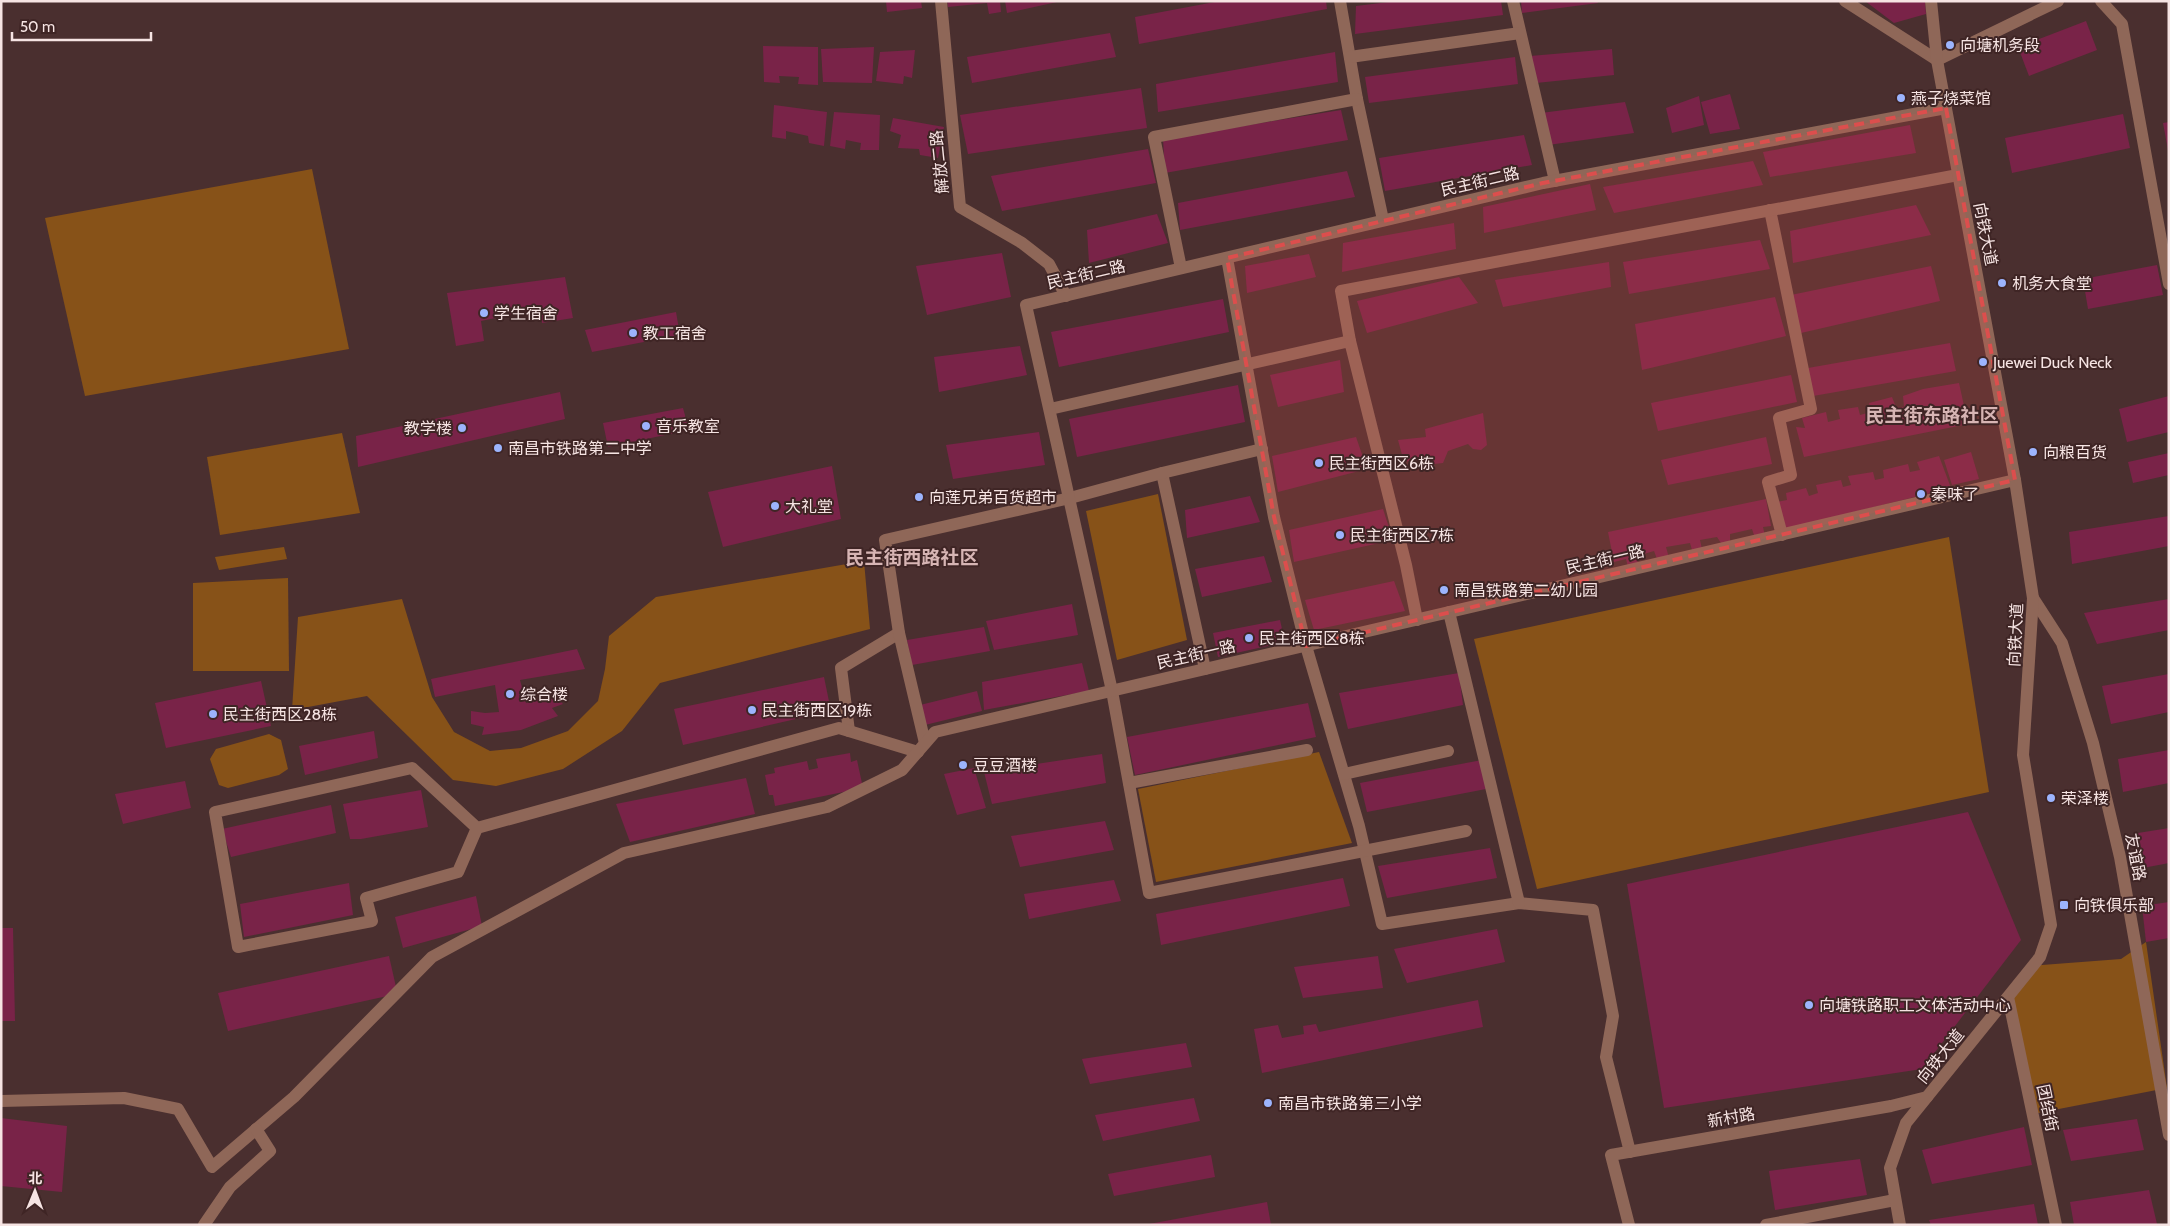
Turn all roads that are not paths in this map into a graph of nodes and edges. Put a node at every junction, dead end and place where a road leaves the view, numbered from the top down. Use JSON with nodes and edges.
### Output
{"nodes":[{"id":1,"x":941,"y":1,"type":"edge"},
{"id":2,"x":1340,"y":1,"type":"edge"},
{"id":3,"x":1513,"y":1,"type":"edge"},
{"id":4,"x":1845,"y":1,"type":"edge"},
{"id":5,"x":1932,"y":1,"type":"edge"},
{"id":6,"x":2058,"y":1,"type":"edge"},
{"id":7,"x":2101,"y":1,"type":"edge"},
{"id":8,"x":1520,"y":33,"type":"junction"},
{"id":9,"x":1350,"y":57,"type":"junction"},
{"id":10,"x":1937,"y":60,"type":"junction"},
{"id":11,"x":1357,"y":100,"type":"junction"},
{"id":12,"x":1946,"y":108,"type":"junction"},
{"id":13,"x":1958,"y":175,"type":"junction"},
{"id":14,"x":1555,"y":181,"type":"junction"},
{"id":15,"x":1770,"y":210,"type":"junction"},
{"id":16,"x":1384,"y":220,"type":"junction"},
{"id":17,"x":1227,"y":258,"type":"junction"},
{"id":18,"x":1182,"y":268,"type":"junction"},
{"id":19,"x":2169,"y":284,"type":"edge"},
{"id":20,"x":1066,"y":296,"type":"junction"},
{"id":21,"x":1350,"y":341,"type":"junction"},
{"id":22,"x":1246,"y":363,"type":"junction"},
{"id":23,"x":1050,"y":409,"type":"junction"},
{"id":24,"x":1262,"y":449,"type":"junction"},
{"id":25,"x":1162,"y":473,"type":"junction"},
{"id":26,"x":2015,"y":480,"type":"junction"},
{"id":27,"x":1070,"y":498,"type":"junction"},
{"id":28,"x":1782,"y":535,"type":"junction"},
{"id":29,"x":2033,"y":598,"type":"junction"},
{"id":30,"x":1449,"y":612,"type":"junction"},
{"id":31,"x":1417,"y":620,"type":"junction"},
{"id":32,"x":899,"y":633,"type":"junction"},
{"id":33,"x":1306,"y":646,"type":"junction"},
{"id":34,"x":1205,"y":669,"type":"junction"},
{"id":35,"x":1112,"y":691,"type":"junction"},
{"id":36,"x":849,"y":731,"type":"junction"},
{"id":37,"x":922,"y":747,"type":"junction"},
{"id":38,"x":1307,"y":750,"type":"dead end"},
{"id":39,"x":1448,"y":751,"type":"dead end"},
{"id":40,"x":1344,"y":774,"type":"junction"},
{"id":41,"x":1129,"y":783,"type":"junction"},
{"id":42,"x":477,"y":828,"type":"junction"},
{"id":43,"x":1466,"y":831,"type":"dead end"},
{"id":44,"x":1365,"y":851,"type":"junction"},
{"id":45,"x":1519,"y":903,"type":"junction"},
{"id":46,"x":2008,"y":997,"type":"junction"},
{"id":47,"x":1927,"y":1098,"type":"junction"},
{"id":48,"x":1,"y":1101,"type":"edge"},
{"id":49,"x":256,"y":1129,"type":"junction"},
{"id":50,"x":2169,"y":1135,"type":"edge"},
{"id":51,"x":1630,"y":1152,"type":"junction"},
{"id":52,"x":1896,"y":1200,"type":"junction"},
{"id":53,"x":204,"y":1225,"type":"edge"},
{"id":54,"x":1629,"y":1225,"type":"edge"},
{"id":55,"x":1766,"y":1225,"type":"edge"},
{"id":56,"x":1900,"y":1225,"type":"edge"},
{"id":57,"x":2056,"y":1225,"type":"edge"}],
"edges":[{"from":1,"to":20,"type":"street","name":"解放二路"},
{"from":2,"to":9,"type":"street"},
{"from":3,"to":8,"type":"street"},
{"from":4,"to":10,"type":"street"},
{"from":5,"to":10,"type":"street","name":"向铁大道"},
{"from":6,"to":10,"type":"street"},
{"from":7,"to":19,"type":"street"},
{"from":8,"to":9,"type":"street"},
{"from":8,"to":14,"type":"street"},
{"from":9,"to":11,"type":"street"},
{"from":10,"to":12,"type":"street","name":"向铁大道"},
{"from":11,"to":16,"type":"street"},
{"from":11,"to":18,"type":"street"},
{"from":12,"to":13,"type":"street","name":"向铁大道"},
{"from":12,"to":14,"type":"street","name":"民主街二路"},
{"from":13,"to":15,"type":"street"},
{"from":13,"to":26,"type":"street","name":"向铁大道"},
{"from":14,"to":16,"type":"street","name":"民主街二路"},
{"from":15,"to":21,"type":"street"},
{"from":15,"to":28,"type":"street"},
{"from":16,"to":17,"type":"street","name":"民主街二路"},
{"from":17,"to":18,"type":"street","name":"民主街二路"},
{"from":17,"to":22,"type":"street"},
{"from":18,"to":20,"type":"street","name":"民主街二路"},
{"from":20,"to":23,"type":"street","name":"民主街二路"},
{"from":21,"to":22,"type":"street"},
{"from":21,"to":31,"type":"street"},
{"from":22,"to":23,"type":"street"},
{"from":22,"to":24,"type":"street"},
{"from":23,"to":27,"type":"street"},
{"from":24,"to":25,"type":"street"},
{"from":24,"to":33,"type":"street"},
{"from":25,"to":27,"type":"street"},
{"from":25,"to":34,"type":"street"},
{"from":26,"to":28,"type":"street","name":"民主街一路"},
{"from":26,"to":29,"type":"street","name":"向铁大道"},
{"from":27,"to":32,"type":"street"},
{"from":27,"to":35,"type":"street"},
{"from":28,"to":30,"type":"street","name":"民主街一路"},
{"from":29,"to":46,"type":"street","name":"向铁大道"},
{"from":29,"to":50,"type":"street","name":"友谊路"},
{"from":30,"to":31,"type":"street","name":"民主街一路"},
{"from":30,"to":45,"type":"street"},
{"from":31,"to":33,"type":"street","name":"民主街一路"},
{"from":32,"to":36,"type":"street"},
{"from":32,"to":37,"type":"street"},
{"from":33,"to":34,"type":"street","name":"民主街一路"},
{"from":33,"to":40,"type":"street"},
{"from":34,"to":35,"type":"street","name":"民主街一路"},
{"from":35,"to":37,"type":"street","name":"民主街一路"},
{"from":35,"to":41,"type":"street"},
{"from":36,"to":37,"type":"street"},
{"from":36,"to":42,"type":"street"},
{"from":37,"to":49,"type":"street","name":"民主街一路"},
{"from":38,"to":41,"type":"street"},
{"from":39,"to":40,"type":"street"},
{"from":40,"to":44,"type":"street"},
{"from":41,"to":44,"type":"street"},
{"from":42,"to":42,"type":"street"},
{"from":43,"to":44,"type":"street"},
{"from":44,"to":45,"type":"street"},
{"from":45,"to":51,"type":"street"},
{"from":46,"to":47,"type":"street","name":"向铁大道"},
{"from":46,"to":57,"type":"street","name":"团结街"},
{"from":47,"to":51,"type":"street","name":"新村路"},
{"from":47,"to":52,"type":"street","name":"向铁大道"},
{"from":48,"to":49,"type":"street","name":"民主街一路"},
{"from":49,"to":53,"type":"street"},
{"from":51,"to":54,"type":"street","name":"新村路"},
{"from":52,"to":55,"type":"street"},
{"from":52,"to":56,"type":"street","name":"向铁大道"}]}
